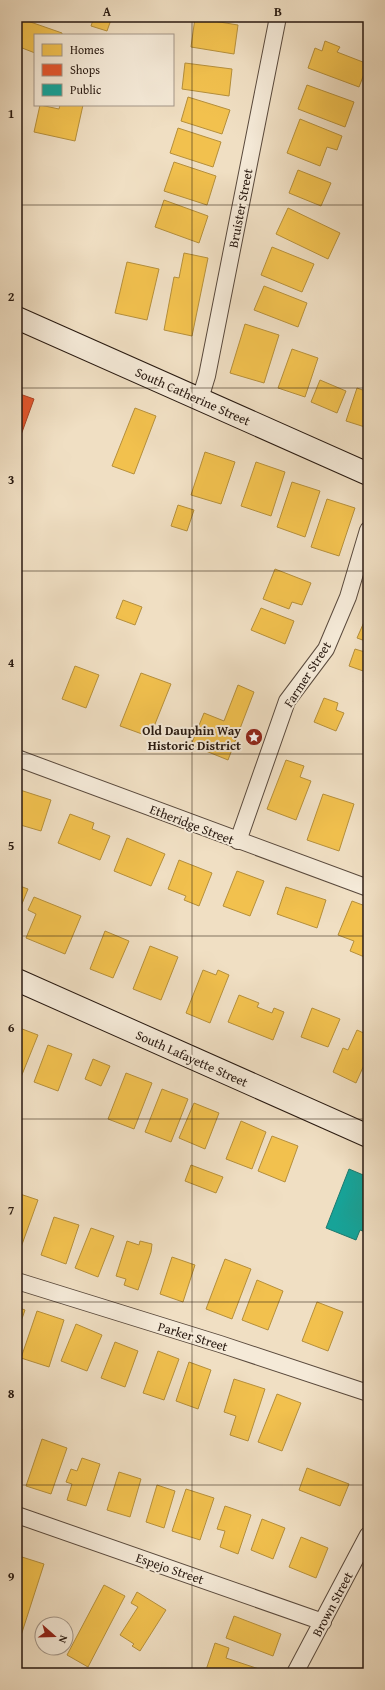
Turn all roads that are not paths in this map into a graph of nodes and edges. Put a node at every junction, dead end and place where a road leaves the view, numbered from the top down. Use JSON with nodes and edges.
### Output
{"nodes":[{"id":1,"x":278,"y":17,"type":"edge"},
{"id":2,"x":17,"y":318,"type":"edge"},
{"id":3,"x":200,"y":399,"type":"junction"},
{"id":4,"x":368,"y":474,"type":"edge"},
{"id":5,"x":368,"y":530,"type":"edge"},
{"id":6,"x":17,"y":758,"type":"edge"},
{"id":7,"x":238,"y":841,"type":"junction"},
{"id":8,"x":368,"y":888,"type":"edge"},
{"id":9,"x":17,"y":980,"type":"edge"},
{"id":10,"x":368,"y":1136,"type":"edge"},
{"id":11,"x":17,"y":1281,"type":"edge"},
{"id":12,"x":368,"y":1393,"type":"edge"},
{"id":13,"x":17,"y":1515,"type":"edge"},
{"id":14,"x":368,"y":1535,"type":"edge"},
{"id":15,"x":323,"y":1622,"type":"junction"},
{"id":16,"x":295,"y":1673,"type":"edge"}],
"edges":[{"from":1,"to":3,"type":"street","name":"Bruister Street"},
{"from":2,"to":3,"type":"street","name":"South Catherine Street"},
{"from":3,"to":4,"type":"street","name":"South Catherine Street"},
{"from":5,"to":7,"type":"street","name":"Farmer Street"},
{"from":6,"to":7,"type":"street","name":"Etheridge Street"},
{"from":7,"to":8,"type":"street","name":"Etheridge Street"},
{"from":9,"to":10,"type":"street","name":"South Lafayette Street"},
{"from":11,"to":12,"type":"street","name":"Parker Street"},
{"from":13,"to":15,"type":"street","name":"Espejo Street"},
{"from":14,"to":15,"type":"street","name":"Brown Street"},
{"from":15,"to":16,"type":"street","name":"Brown Street"}]}
